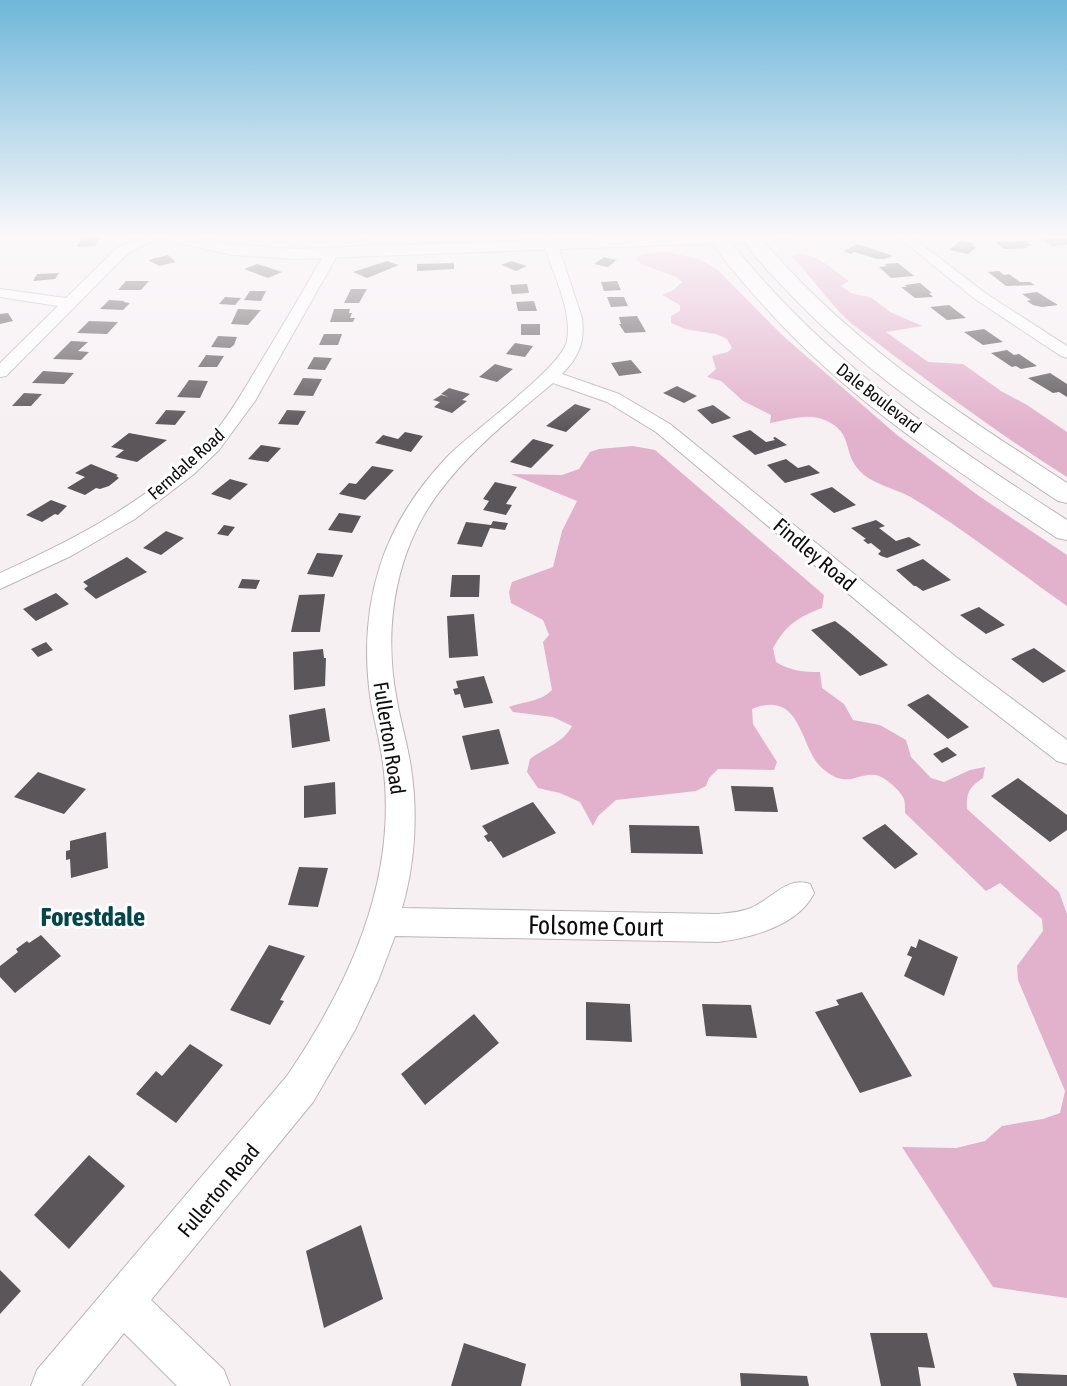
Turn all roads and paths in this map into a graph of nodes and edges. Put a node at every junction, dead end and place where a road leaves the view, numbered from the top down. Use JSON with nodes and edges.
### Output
{"nodes":[{"id":1,"x":53,"y":301,"type":"edge"},
{"id":2,"x":71,"y":301,"type":"edge"},
{"id":3,"x":305,"y":301,"type":"edge"},
{"id":4,"x":569,"y":301,"type":"edge"},
{"id":5,"x":772,"y":301,"type":"edge"},
{"id":6,"x":808,"y":301,"type":"edge"},
{"id":7,"x":987,"y":301,"type":"edge"},
{"id":8,"x":69,"y":303,"type":"junction"},
{"id":9,"x":1067,"y":353,"type":"edge"},
{"id":10,"x":0,"y":372,"type":"edge"},
{"id":11,"x":551,"y":376,"type":"junction"},
{"id":12,"x":1067,"y":495,"type":"edge"},
{"id":13,"x":1067,"y":532,"type":"edge"},
{"id":14,"x":0,"y":582,"type":"edge"},
{"id":15,"x":1067,"y":754,"type":"edge"},
{"id":16,"x":799,"y":893,"type":"dead end"},
{"id":17,"x":384,"y":922,"type":"junction"},
{"id":18,"x":124,"y":1303,"type":"junction"},
{"id":19,"x":53,"y":1386,"type":"edge"},
{"id":20,"x":208,"y":1386,"type":"edge"}],
"edges":[{"from":1,"to":8,"type":"street"},
{"from":2,"to":8,"type":"street"},
{"from":3,"to":14,"type":"street","name":"Ferndale Road"},
{"from":4,"to":11,"type":"street","name":"Fullerton Road"},
{"from":5,"to":13,"type":"main road","name":"Dale Boulevard"},
{"from":6,"to":12,"type":"main road","name":"Dale Boulevard"},
{"from":7,"to":9,"type":"street"},
{"from":8,"to":10,"type":"street"},
{"from":11,"to":15,"type":"street","name":"Findley Road"},
{"from":11,"to":17,"type":"street","name":"Fullerton Road"},
{"from":16,"to":17,"type":"street","name":"Folsome Court"},
{"from":17,"to":18,"type":"street","name":"Fullerton Road"},
{"from":18,"to":19,"type":"street","name":"Fullerton Road"},
{"from":18,"to":20,"type":"street"}]}
